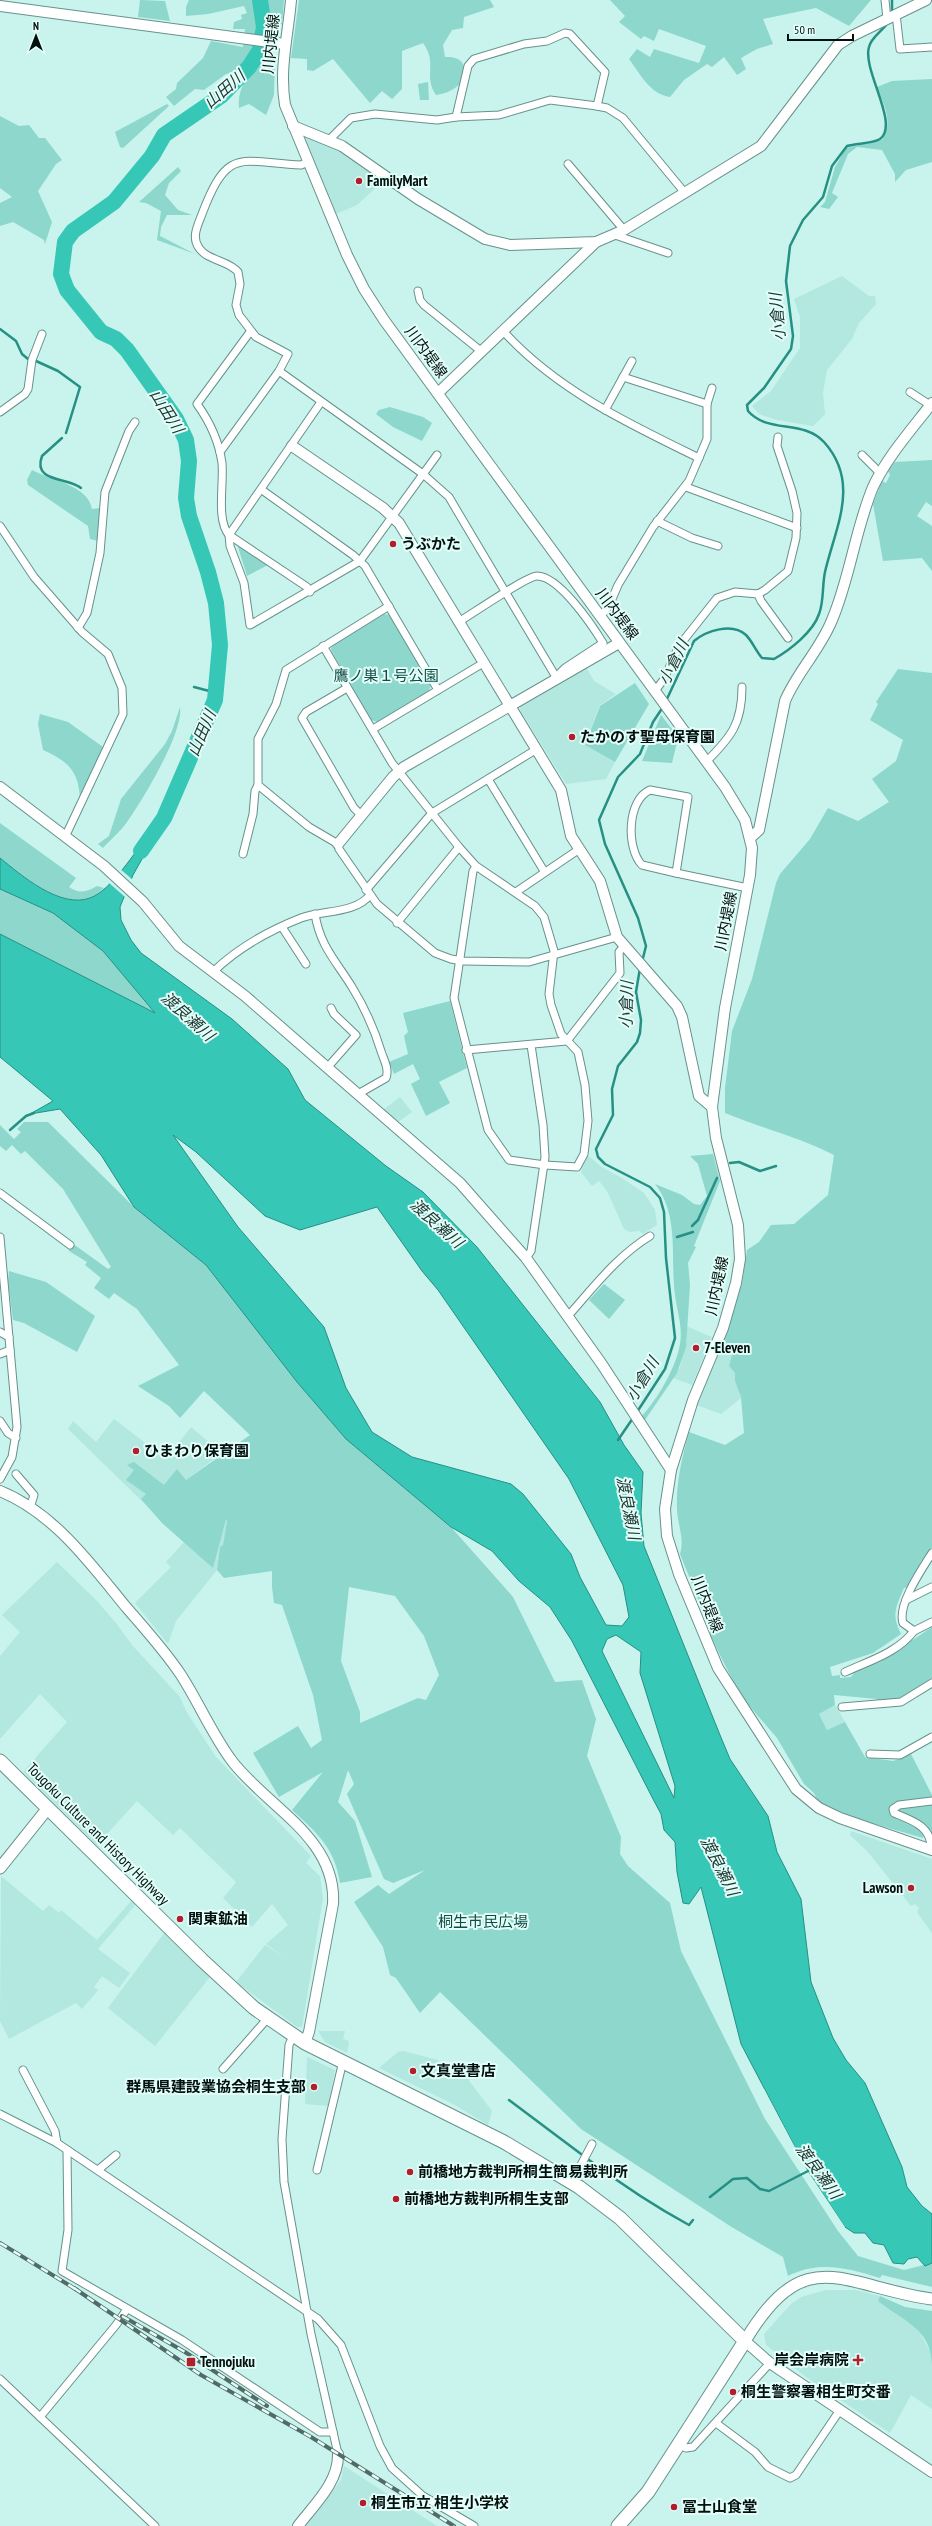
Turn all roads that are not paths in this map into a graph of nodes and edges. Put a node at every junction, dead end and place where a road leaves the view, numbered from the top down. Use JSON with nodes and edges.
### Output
{"nodes":[{"id":1,"x":291,"y":0,"type":"edge"},
{"id":2,"x":885,"y":0,"type":"edge"},
{"id":3,"x":926,"y":0,"type":"edge"},
{"id":4,"x":0,"y":6,"type":"edge"},
{"id":5,"x":891,"y":16,"type":"junction"},
{"id":6,"x":285,"y":44,"type":"junction"},
{"id":7,"x":932,"y":47,"type":"edge"},
{"id":8,"x":597,"y":106,"type":"junction"},
{"id":9,"x":456,"y":116,"type":"junction"},
{"id":10,"x":293,"y":126,"type":"junction"},
{"id":11,"x":329,"y":140,"type":"junction"},
{"id":12,"x":308,"y":162,"type":"junction"},
{"id":13,"x":568,"y":164,"type":"dead end"},
{"id":14,"x":685,"y":193,"type":"junction"},
{"id":15,"x":620,"y":232,"type":"junction"},
{"id":16,"x":596,"y":242,"type":"junction"},
{"id":17,"x":668,"y":253,"type":"dead end"},
{"id":18,"x":418,"y":290,"type":"dead end"},
{"id":19,"x":250,"y":332,"type":"junction"},
{"id":20,"x":504,"y":332,"type":"junction"},
{"id":21,"x":42,"y":334,"type":"dead end"},
{"id":22,"x":482,"y":352,"type":"junction"},
{"id":23,"x":632,"y":361,"type":"dead end"},
{"id":24,"x":279,"y":371,"type":"junction"},
{"id":25,"x":623,"y":377,"type":"junction"},
{"id":26,"x":712,"y":388,"type":"dead end"},
{"id":27,"x":910,"y":392,"type":"dead end"},
{"id":28,"x":438,"y":393,"type":"junction"},
{"id":29,"x":321,"y":402,"type":"junction"},
{"id":30,"x":707,"y":404,"type":"junction"},
{"id":31,"x":931,"y":404,"type":"edge"},
{"id":32,"x":605,"y":410,"type":"junction"},
{"id":33,"x":0,"y":412,"type":"edge"},
{"id":34,"x":135,"y":422,"type":"dead end"},
{"id":35,"x":778,"y":437,"type":"dead end"},
{"id":36,"x":292,"y":446,"type":"junction"},
{"id":37,"x":220,"y":452,"type":"junction"},
{"id":38,"x":437,"y":455,"type":"dead end"},
{"id":39,"x":862,"y":456,"type":"dead end"},
{"id":40,"x":699,"y":458,"type":"junction"},
{"id":41,"x":423,"y":474,"type":"junction"},
{"id":42,"x":880,"y":474,"type":"junction"},
{"id":43,"x":686,"y":487,"type":"junction"},
{"id":44,"x":262,"y":490,"type":"junction"},
{"id":45,"x":393,"y":516,"type":"junction"},
{"id":46,"x":657,"y":521,"type":"junction"},
{"id":47,"x":0,"y":526,"type":"edge"},
{"id":48,"x":797,"y":528,"type":"junction"},
{"id":49,"x":229,"y":535,"type":"junction"},
{"id":50,"x":718,"y":546,"type":"dead end"},
{"id":51,"x":360,"y":561,"type":"junction"},
{"id":52,"x":310,"y":592,"type":"junction"},
{"id":53,"x":506,"y":593,"type":"junction"},
{"id":54,"x":758,"y":594,"type":"junction"},
{"id":55,"x":389,"y":606,"type":"junction"},
{"id":56,"x":600,"y":617,"type":"junction"},
{"id":57,"x":460,"y":621,"type":"junction"},
{"id":58,"x":78,"y":628,"type":"junction"},
{"id":59,"x":788,"y":638,"type":"dead end"},
{"id":60,"x":619,"y":643,"type":"junction"},
{"id":61,"x":323,"y":646,"type":"junction"},
{"id":62,"x":485,"y":662,"type":"junction"},
{"id":63,"x":556,"y":677,"type":"junction"},
{"id":64,"x":742,"y":687,"type":"dead end"},
{"id":65,"x":347,"y":688,"type":"junction"},
{"id":66,"x":438,"y":690,"type":"junction"},
{"id":67,"x":655,"y":691,"type":"junction"},
{"id":68,"x":510,"y":704,"type":"junction"},
{"id":69,"x":373,"y":729,"type":"junction"},
{"id":70,"x":537,"y":749,"type":"junction"},
{"id":71,"x":706,"y":762,"type":"junction"},
{"id":72,"x":398,"y":772,"type":"junction"},
{"id":73,"x":488,"y":779,"type":"junction"},
{"id":74,"x":258,"y":785,"type":"junction"},
{"id":75,"x":0,"y":787,"type":"edge"},
{"id":76,"x":432,"y":813,"type":"junction"},
{"id":77,"x":361,"y":815,"type":"junction"},
{"id":78,"x":66,"y":835,"type":"junction"},
{"id":79,"x":750,"y":838,"type":"junction"},
{"id":80,"x":338,"y":844,"type":"junction"},
{"id":81,"x":459,"y":847,"type":"junction"},
{"id":82,"x":578,"y":850,"type":"junction"},
{"id":83,"x":243,"y":854,"type":"dead end"},
{"id":84,"x":476,"y":866,"type":"junction"},
{"id":85,"x":544,"y":872,"type":"junction"},
{"id":86,"x":676,"y":873,"type":"junction"},
{"id":87,"x":748,"y":888,"type":"junction"},
{"id":88,"x":516,"y":892,"type":"junction"},
{"id":89,"x":368,"y":893,"type":"junction"},
{"id":90,"x":314,"y":914,"type":"junction"},
{"id":91,"x":397,"y":923,"type":"junction"},
{"id":92,"x":282,"y":927,"type":"junction"},
{"id":93,"x":617,"y":937,"type":"junction"},
{"id":94,"x":624,"y":946,"type":"junction"},
{"id":95,"x":554,"y":955,"type":"junction"},
{"id":96,"x":458,"y":961,"type":"junction"},
{"id":97,"x":306,"y":964,"type":"dead end"},
{"id":98,"x":214,"y":971,"type":"junction"},
{"id":99,"x":331,"y":1008,"type":"dead end"},
{"id":100,"x":567,"y":1041,"type":"junction"},
{"id":101,"x":531,"y":1045,"type":"junction"},
{"id":102,"x":466,"y":1050,"type":"junction"},
{"id":103,"x":327,"y":1068,"type":"junction"},
{"id":104,"x":358,"y":1094,"type":"junction"},
{"id":105,"x":712,"y":1107,"type":"junction"},
{"id":106,"x":544,"y":1165,"type":"junction"},
{"id":107,"x":0,"y":1193,"type":"edge"},
{"id":108,"x":650,"y":1236,"type":"dead end"},
{"id":109,"x":0,"y":1237,"type":"edge"},
{"id":110,"x":70,"y":1245,"type":"dead end"},
{"id":111,"x":1,"y":1252,"type":"edge"},
{"id":112,"x":526,"y":1258,"type":"junction"},
{"id":113,"x":568,"y":1316,"type":"junction"},
{"id":114,"x":0,"y":1332,"type":"edge"},
{"id":115,"x":9,"y":1337,"type":"junction"},
{"id":116,"x":10,"y":1350,"type":"junction"},
{"id":117,"x":0,"y":1354,"type":"edge"},
{"id":118,"x":0,"y":1421,"type":"edge"},
{"id":119,"x":16,"y":1438,"type":"junction"},
{"id":120,"x":670,"y":1470,"type":"junction"},
{"id":121,"x":16,"y":1474,"type":"dead end"},
{"id":122,"x":0,"y":1479,"type":"edge"},
{"id":123,"x":0,"y":1491,"type":"edge"},
{"id":124,"x":30,"y":1508,"type":"junction"},
{"id":125,"x":932,"y":1552,"type":"edge"},
{"id":126,"x":932,"y":1587,"type":"edge"},
{"id":127,"x":906,"y":1600,"type":"junction"},
{"id":128,"x":932,"y":1622,"type":"edge"},
{"id":129,"x":914,"y":1631,"type":"junction"},
{"id":130,"x":845,"y":1672,"type":"dead end"},
{"id":131,"x":932,"y":1684,"type":"edge"},
{"id":132,"x":842,"y":1707,"type":"dead end"},
{"id":133,"x":932,"y":1737,"type":"edge"},
{"id":134,"x":870,"y":1754,"type":"dead end"},
{"id":135,"x":0,"y":1761,"type":"edge"},
{"id":136,"x":932,"y":1801,"type":"edge"},
{"id":137,"x":48,"y":1808,"type":"junction"},
{"id":138,"x":931,"y":1849,"type":"edge"},
{"id":139,"x":0,"y":1868,"type":"edge"},
{"id":140,"x":268,"y":2018,"type":"junction"},
{"id":141,"x":294,"y":2036,"type":"junction"},
{"id":142,"x":305,"y":2042,"type":"junction"},
{"id":143,"x":343,"y":2061,"type":"junction"},
{"id":144,"x":223,"y":2069,"type":"dead end"},
{"id":145,"x":23,"y":2070,"type":"dead end"},
{"id":146,"x":0,"y":2114,"type":"edge"},
{"id":147,"x":57,"y":2144,"type":"junction"},
{"id":148,"x":592,"y":2144,"type":"dead end"},
{"id":149,"x":67,"y":2150,"type":"junction"},
{"id":150,"x":116,"y":2155,"type":"dead end"},
{"id":151,"x":98,"y":2170,"type":"junction"},
{"id":152,"x":317,"y":2170,"type":"dead end"},
{"id":153,"x":572,"y":2182,"type":"junction"},
{"id":154,"x":932,"y":2299,"type":"edge"},
{"id":155,"x":127,"y":2309,"type":"junction"},
{"id":156,"x":308,"y":2313,"type":"junction"},
{"id":157,"x":745,"y":2341,"type":"junction"},
{"id":158,"x":770,"y":2363,"type":"junction"},
{"id":159,"x":0,"y":2379,"type":"edge"},
{"id":160,"x":840,"y":2410,"type":"junction"},
{"id":161,"x":40,"y":2417,"type":"junction"},
{"id":162,"x":716,"y":2423,"type":"junction"},
{"id":163,"x":333,"y":2432,"type":"junction"},
{"id":164,"x":678,"y":2444,"type":"junction"},
{"id":165,"x":338,"y":2454,"type":"joint"},
{"id":166,"x":932,"y":2472,"type":"edge"},
{"id":167,"x":155,"y":2526,"type":"edge"},
{"id":168,"x":298,"y":2526,"type":"edge"},
{"id":169,"x":474,"y":2526,"type":"edge"},
{"id":170,"x":618,"y":2526,"type":"edge"}],
"edges":[{"from":1,"to":6,"type":"street","name":"川内堤線"},
{"from":2,"to":5,"type":"street"},
{"from":3,"to":5,"type":"street"},
{"from":4,"to":6,"type":"street"},
{"from":5,"to":7,"type":"street"},
{"from":5,"to":14,"type":"street"},
{"from":6,"to":10,"type":"street","name":"川内堤線"},
{"from":8,"to":9,"type":"street"},
{"from":8,"to":9,"type":"street"},
{"from":8,"to":14,"type":"street"},
{"from":9,"to":11,"type":"street"},
{"from":10,"to":11,"type":"street"},
{"from":10,"to":12,"type":"street","name":"川内堤線"},
{"from":11,"to":16,"type":"street"},
{"from":12,"to":19,"type":"street"},
{"from":12,"to":28,"type":"street","name":"川内堤線"},
{"from":13,"to":15,"type":"street"},
{"from":14,"to":15,"type":"street"},
{"from":15,"to":16,"type":"street"},
{"from":15,"to":17,"type":"street"},
{"from":16,"to":20,"type":"street"},
{"from":18,"to":22,"type":"street"},
{"from":19,"to":24,"type":"street"},
{"from":19,"to":37,"type":"street"},
{"from":20,"to":22,"type":"street"},
{"from":20,"to":32,"type":"street"},
{"from":21,"to":33,"type":"street"},
{"from":22,"to":28,"type":"street"},
{"from":23,"to":25,"type":"street"},
{"from":24,"to":29,"type":"street"},
{"from":24,"to":37,"type":"street"},
{"from":25,"to":30,"type":"street"},
{"from":25,"to":32,"type":"street"},
{"from":26,"to":30,"type":"street"},
{"from":27,"to":31,"type":"street"},
{"from":28,"to":56,"type":"street","name":"川内堤線"},
{"from":29,"to":36,"type":"street"},
{"from":29,"to":41,"type":"street"},
{"from":30,"to":40,"type":"street"},
{"from":31,"to":42,"type":"street"},
{"from":32,"to":40,"type":"street"},
{"from":34,"to":58,"type":"street"},
{"from":35,"to":48,"type":"street"},
{"from":36,"to":44,"type":"street"},
{"from":36,"to":45,"type":"street"},
{"from":37,"to":49,"type":"street"},
{"from":38,"to":41,"type":"street"},
{"from":39,"to":42,"type":"street"},
{"from":40,"to":43,"type":"street"},
{"from":41,"to":45,"type":"street"},
{"from":41,"to":53,"type":"street"},
{"from":42,"to":79,"type":"street"},
{"from":43,"to":46,"type":"street"},
{"from":43,"to":48,"type":"street"},
{"from":44,"to":49,"type":"street"},
{"from":44,"to":51,"type":"street"},
{"from":45,"to":51,"type":"street"},
{"from":45,"to":57,"type":"street"},
{"from":46,"to":50,"type":"street"},
{"from":46,"to":56,"type":"street"},
{"from":47,"to":58,"type":"street"},
{"from":48,"to":54,"type":"street"},
{"from":49,"to":52,"type":"street"},
{"from":49,"to":52,"type":"street"},
{"from":51,"to":52,"type":"street"},
{"from":51,"to":55,"type":"street"},
{"from":53,"to":57,"type":"street"},
{"from":53,"to":63,"type":"street"},
{"from":53,"to":63,"type":"street"},
{"from":54,"to":59,"type":"street"},
{"from":54,"to":67,"type":"street"},
{"from":55,"to":61,"type":"street"},
{"from":55,"to":66,"type":"street"},
{"from":56,"to":60,"type":"street","name":"川内堤線"},
{"from":57,"to":62,"type":"street"},
{"from":58,"to":78,"type":"street"},
{"from":60,"to":63,"type":"street"},
{"from":60,"to":67,"type":"street","name":"川内堤線"},
{"from":61,"to":65,"type":"street"},
{"from":61,"to":74,"type":"street"},
{"from":62,"to":66,"type":"street"},
{"from":62,"to":68,"type":"street"},
{"from":63,"to":68,"type":"street"},
{"from":64,"to":71,"type":"street"},
{"from":65,"to":69,"type":"street"},
{"from":65,"to":77,"type":"street"},
{"from":66,"to":69,"type":"street"},
{"from":67,"to":71,"type":"street","name":"川内堤線"},
{"from":68,"to":70,"type":"street"},
{"from":68,"to":72,"type":"street"},
{"from":69,"to":72,"type":"street"},
{"from":70,"to":73,"type":"street"},
{"from":70,"to":82,"type":"street"},
{"from":71,"to":79,"type":"street","name":"川内堤線"},
{"from":72,"to":76,"type":"street"},
{"from":72,"to":77,"type":"street"},
{"from":73,"to":76,"type":"street"},
{"from":73,"to":85,"type":"street"},
{"from":74,"to":80,"type":"street"},
{"from":74,"to":83,"type":"street"},
{"from":75,"to":78,"type":"street"},
{"from":76,"to":81,"type":"street"},
{"from":76,"to":89,"type":"street"},
{"from":77,"to":80,"type":"street"},
{"from":78,"to":98,"type":"street"},
{"from":79,"to":87,"type":"street","name":"川内堤線"},
{"from":80,"to":89,"type":"street"},
{"from":81,"to":84,"type":"street"},
{"from":81,"to":91,"type":"street"},
{"from":82,"to":85,"type":"street"},
{"from":82,"to":93,"type":"street"},
{"from":84,"to":88,"type":"street"},
{"from":84,"to":96,"type":"street"},
{"from":85,"to":88,"type":"street"},
{"from":86,"to":86,"type":"street"},
{"from":86,"to":87,"type":"street"},
{"from":87,"to":105,"type":"street","name":"川内堤線"},
{"from":88,"to":95,"type":"street"},
{"from":89,"to":90,"type":"street"},
{"from":89,"to":91,"type":"street"},
{"from":90,"to":92,"type":"street"},
{"from":90,"to":104,"type":"street"},
{"from":91,"to":96,"type":"street"},
{"from":92,"to":97,"type":"street"},
{"from":92,"to":98,"type":"street"},
{"from":93,"to":94,"type":"street"},
{"from":93,"to":95,"type":"street"},
{"from":94,"to":100,"type":"street"},
{"from":94,"to":105,"type":"street"},
{"from":95,"to":96,"type":"street"},
{"from":95,"to":100,"type":"street"},
{"from":96,"to":102,"type":"street"},
{"from":98,"to":103,"type":"street"},
{"from":99,"to":103,"type":"street"},
{"from":100,"to":101,"type":"street"},
{"from":100,"to":106,"type":"street"},
{"from":101,"to":102,"type":"street"},
{"from":101,"to":106,"type":"street"},
{"from":102,"to":106,"type":"street"},
{"from":103,"to":104,"type":"street"},
{"from":104,"to":112,"type":"street"},
{"from":105,"to":120,"type":"street","name":"川内堤線"},
{"from":106,"to":112,"type":"street"},
{"from":107,"to":110,"type":"street"},
{"from":108,"to":113,"type":"street"},
{"from":109,"to":111,"type":"street"},
{"from":111,"to":115,"type":"street"},
{"from":112,"to":113,"type":"street"},
{"from":113,"to":120,"type":"street"},
{"from":114,"to":115,"type":"street"},
{"from":115,"to":116,"type":"street"},
{"from":116,"to":117,"type":"street"},
{"from":116,"to":119,"type":"street"},
{"from":118,"to":119,"type":"street"},
{"from":119,"to":122,"type":"street"},
{"from":120,"to":138,"type":"street","name":"川内堤線"},
{"from":121,"to":124,"type":"street"},
{"from":123,"to":124,"type":"street"},
{"from":124,"to":142,"type":"street"},
{"from":125,"to":127,"type":"street"},
{"from":126,"to":127,"type":"street"},
{"from":127,"to":129,"type":"street"},
{"from":128,"to":129,"type":"street"},
{"from":129,"to":130,"type":"street"},
{"from":131,"to":132,"type":"street"},
{"from":133,"to":134,"type":"street"},
{"from":135,"to":137,"type":"highway","name":"Tougoku Culture and History Highway"},
{"from":136,"to":138,"type":"street"},
{"from":137,"to":139,"type":"main road"},
{"from":137,"to":140,"type":"highway","name":"Tougoku Culture and History Highway"},
{"from":140,"to":141,"type":"highway","name":"Tougoku Culture and History Highway"},
{"from":140,"to":144,"type":"street"},
{"from":141,"to":142,"type":"highway","name":"Tougoku Culture and History Highway"},
{"from":141,"to":156,"type":"street"},
{"from":142,"to":143,"type":"highway","name":"Tougoku Culture and History Highway"},
{"from":143,"to":152,"type":"street"},
{"from":143,"to":153,"type":"highway","name":"Tougoku Culture and History Highway"},
{"from":145,"to":147,"type":"street"},
{"from":146,"to":147,"type":"street"},
{"from":147,"to":149,"type":"street"},
{"from":148,"to":153,"type":"street"},
{"from":149,"to":151,"type":"street"},
{"from":149,"to":155,"type":"street"},
{"from":150,"to":151,"type":"street"},
{"from":151,"to":156,"type":"street"},
{"from":153,"to":157,"type":"highway","name":"Tougoku Culture and History Highway"},
{"from":154,"to":157,"type":"main road"},
{"from":155,"to":161,"type":"street"},
{"from":155,"to":163,"type":"street"},
{"from":156,"to":163,"type":"street"},
{"from":156,"to":169,"type":"street"},
{"from":157,"to":158,"type":"street"},
{"from":157,"to":164,"type":"highway"},
{"from":158,"to":160,"type":"street"},
{"from":158,"to":162,"type":"street"},
{"from":159,"to":161,"type":"street"},
{"from":160,"to":162,"type":"street"},
{"from":160,"to":166,"type":"street"},
{"from":161,"to":167,"type":"street"},
{"from":162,"to":164,"type":"street"},
{"from":163,"to":165,"type":"street"},
{"from":164,"to":170,"type":"highway"},
{"from":165,"to":168,"type":"street"}]}
